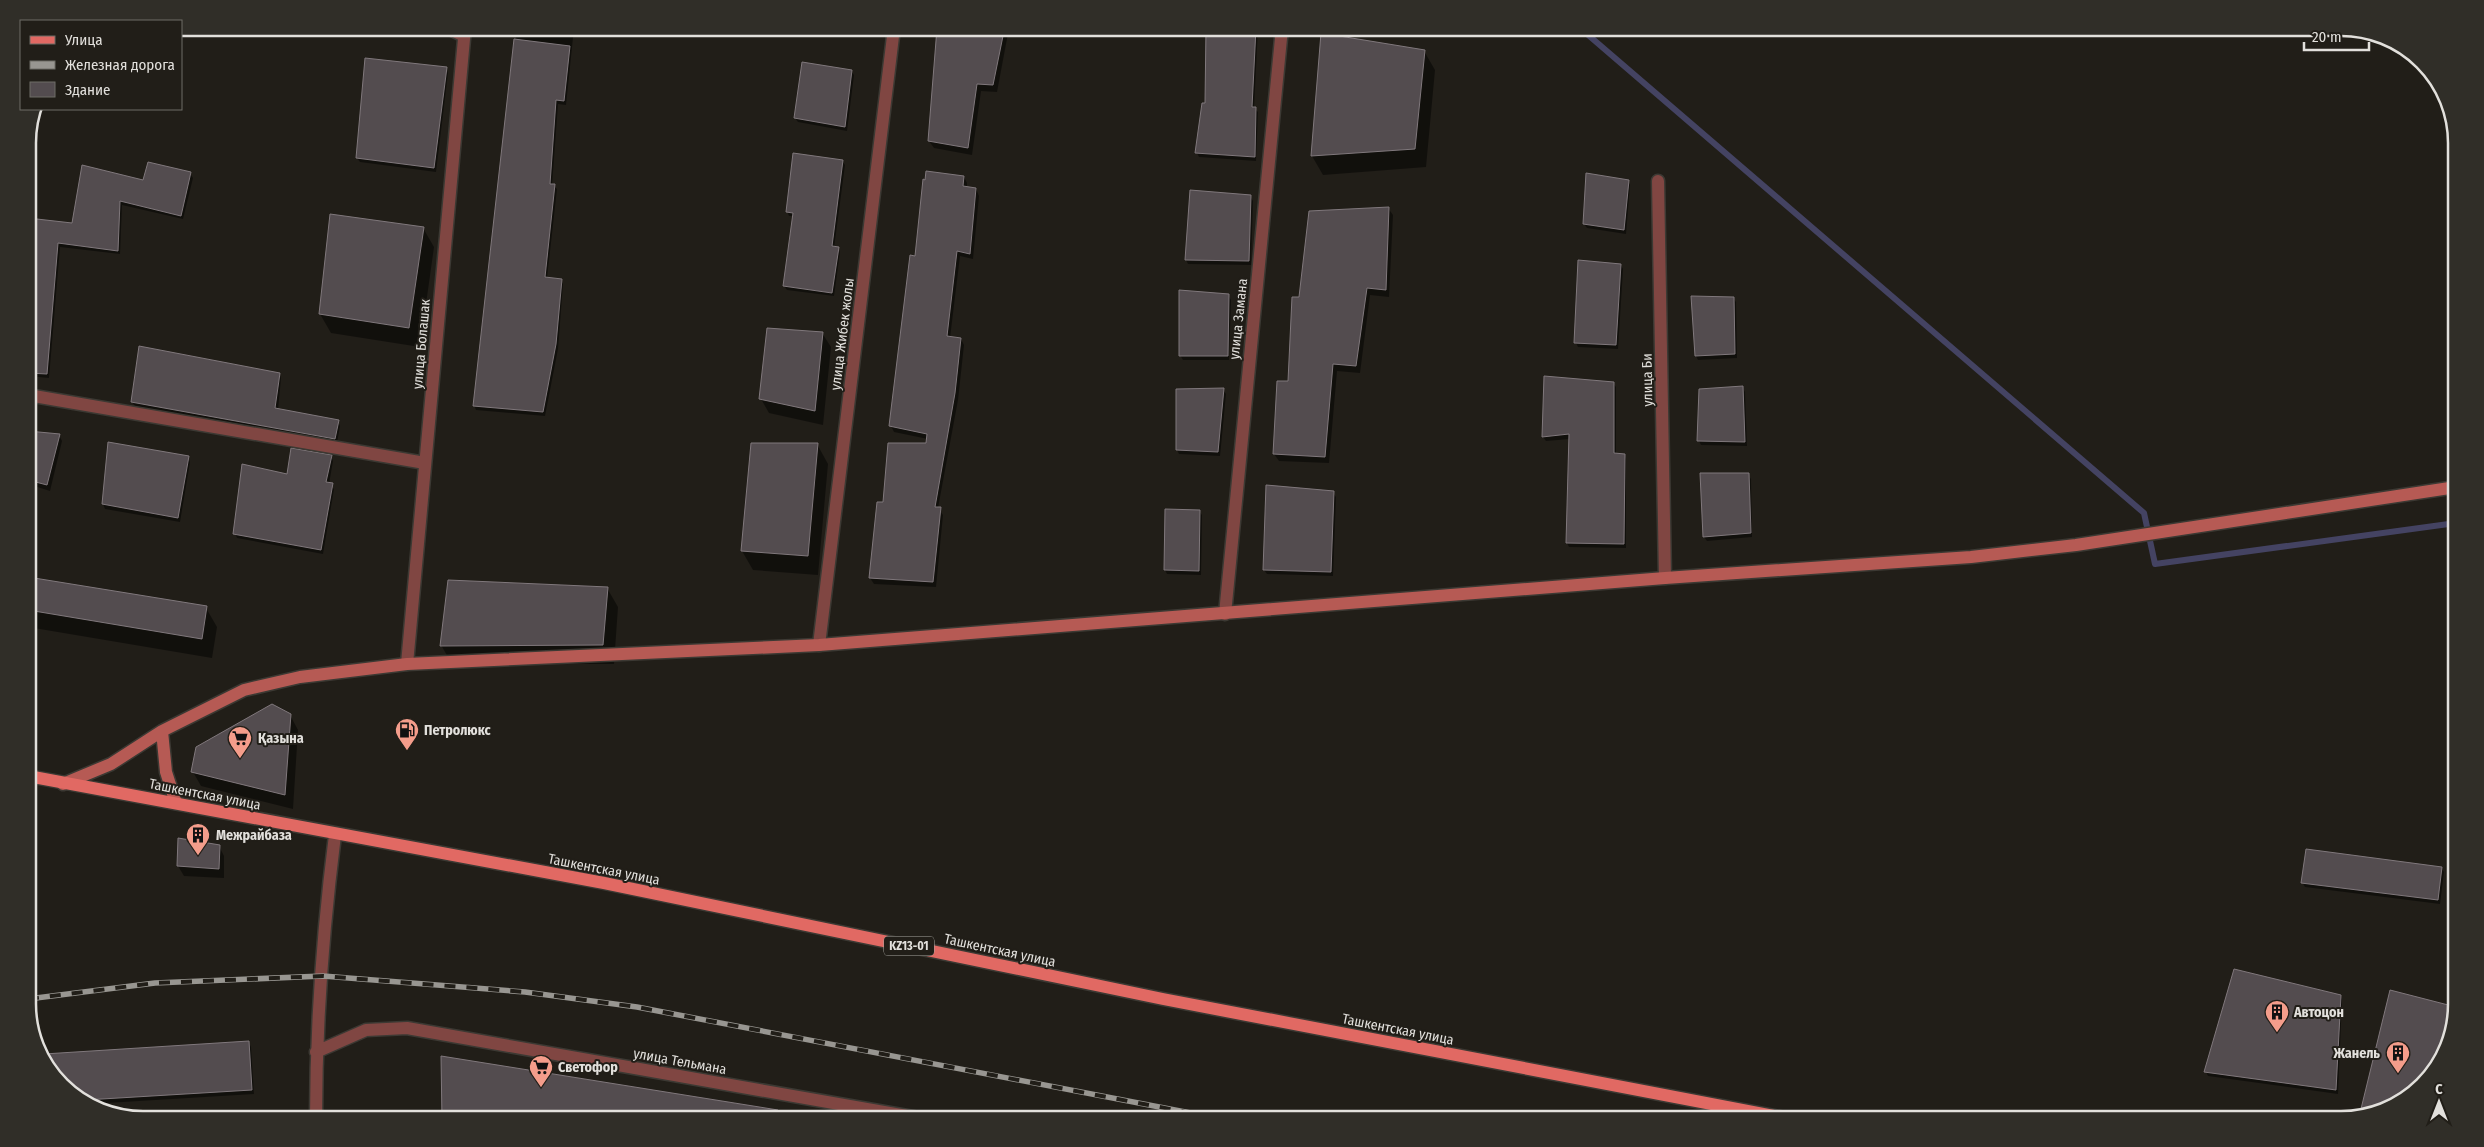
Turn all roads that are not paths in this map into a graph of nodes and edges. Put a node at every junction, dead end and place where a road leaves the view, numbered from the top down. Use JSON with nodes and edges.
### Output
{"nodes":[{"id":1,"x":464,"y":36,"type":"edge"},
{"id":2,"x":893,"y":36,"type":"edge"},
{"id":3,"x":1281,"y":36,"type":"edge"},
{"id":4,"x":1658,"y":181,"type":"dead end"},
{"id":5,"x":36,"y":396,"type":"edge"},
{"id":6,"x":425,"y":463,"type":"junction"},
{"id":7,"x":2448,"y":488,"type":"edge"},
{"id":8,"x":1666,"y":578,"type":"junction"},
{"id":9,"x":1224,"y":614,"type":"junction"},
{"id":10,"x":819,"y":645,"type":"junction"},
{"id":11,"x":407,"y":664,"type":"junction"},
{"id":12,"x":162,"y":731,"type":"junction"},
{"id":13,"x":36,"y":778,"type":"edge"},
{"id":14,"x":63,"y":784,"type":"junction"},
{"id":15,"x":176,"y":803,"type":"junction"},
{"id":16,"x":335,"y":835,"type":"junction"},
{"id":17,"x":316,"y":1052,"type":"junction"},
{"id":18,"x":316,"y":1111,"type":"edge"},
{"id":19,"x":873,"y":1111,"type":"edge"},
{"id":20,"x":1743,"y":1111,"type":"edge"}],
"edges":[{"from":1,"to":6,"type":"street","name":"улица Болашак"},
{"from":2,"to":10,"type":"street","name":"улица Жибек жолы"},
{"from":3,"to":9,"type":"street","name":"улица Замана"},
{"from":4,"to":8,"type":"street","name":"улица Би"},
{"from":5,"to":6,"type":"street"},
{"from":6,"to":11,"type":"street","name":"улица Болашак"},
{"from":7,"to":8,"type":"main road"},
{"from":8,"to":9,"type":"main road"},
{"from":9,"to":10,"type":"main road"},
{"from":10,"to":11,"type":"main road"},
{"from":11,"to":12,"type":"main road"},
{"from":12,"to":14,"type":"main road"},
{"from":12,"to":15,"type":"main road"},
{"from":13,"to":14,"type":"main road","name":"Ташкентская улица","number":"KZ13-01"},
{"from":14,"to":15,"type":"main road","name":"Ташкентская улица","number":"KZ13-01"},
{"from":15,"to":16,"type":"main road","name":"Ташкентская улица","number":"KZ13-01"},
{"from":16,"to":17,"type":"street"},
{"from":16,"to":20,"type":"main road","name":"Ташкентская улица","number":"KZ13-01"},
{"from":17,"to":18,"type":"street"},
{"from":17,"to":19,"type":"street","name":"улица Тельмана"}]}
